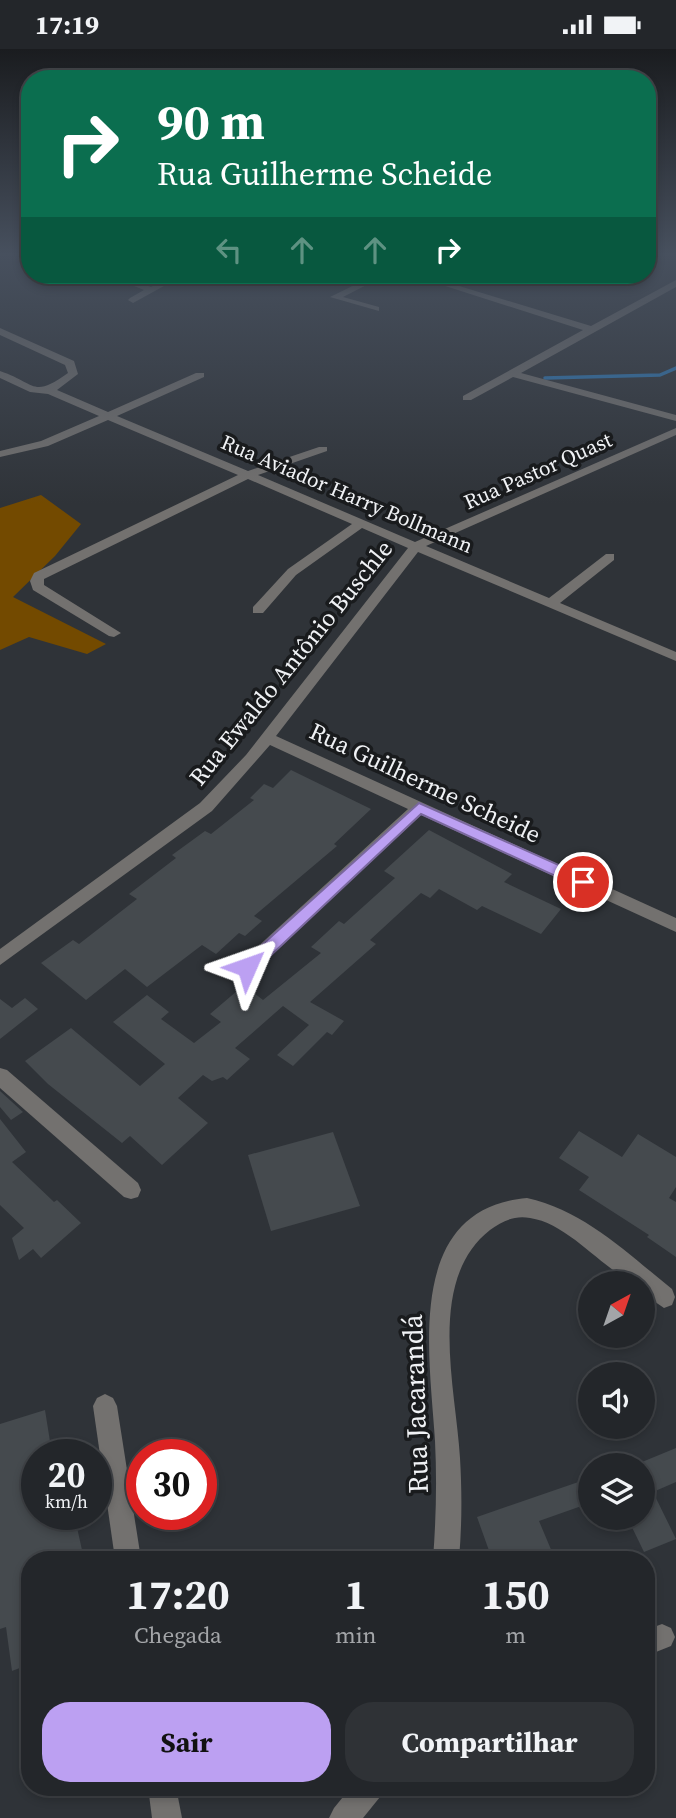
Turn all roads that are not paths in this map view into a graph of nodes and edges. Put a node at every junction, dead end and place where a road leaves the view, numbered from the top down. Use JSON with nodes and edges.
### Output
{"nodes":[{"id":1,"x":19,"y":339,"type":"edge"},
{"id":2,"x":573,"y":339,"type":"edge"},
{"id":3,"x":511,"y":373,"type":"junction"},
{"id":4,"x":0,"y":374,"type":"edge"},
{"id":5,"x":200,"y":375,"type":"dead end"},
{"id":6,"x":50,"y":391,"type":"junction"},
{"id":7,"x":467,"y":398,"type":"dead end"},
{"id":8,"x":107,"y":416,"type":"junction"},
{"id":9,"x":676,"y":418,"type":"edge"},
{"id":10,"x":676,"y":431,"type":"edge"},
{"id":11,"x":323,"y":449,"type":"dead end"},
{"id":12,"x":0,"y":454,"type":"edge"},
{"id":13,"x":248,"y":475,"type":"junction"},
{"id":14,"x":361,"y":523,"type":"junction"},
{"id":15,"x":416,"y":546,"type":"junction"},
{"id":16,"x":610,"y":557,"type":"dead end"},
{"id":17,"x":551,"y":603,"type":"junction"},
{"id":18,"x":258,"y":610,"type":"dead end"},
{"id":19,"x":114,"y":633,"type":"dead end"},
{"id":20,"x":676,"y":657,"type":"edge"},
{"id":21,"x":267,"y":738,"type":"junction"},
{"id":22,"x":419,"y":808,"type":"junction"},
{"id":23,"x":676,"y":925,"type":"edge"},
{"id":24,"x":0,"y":958,"type":"edge"},
{"id":25,"x":247,"y":967,"type":"dead end"},
{"id":26,"x":0,"y":1076,"type":"edge"},
{"id":27,"x":131,"y":1191,"type":"dead end"},
{"id":28,"x":664,"y":1297,"type":"dead end"},
{"id":29,"x":105,"y":1406,"type":"dead end"},
{"id":30,"x":127,"y":1551,"type":"edge"},
{"id":31,"x":446,"y":1551,"type":"edge"},
{"id":32,"x":163,"y":1796,"type":"edge"},
{"id":33,"x":362,"y":1796,"type":"edge"},
{"id":34,"x":167,"y":1818,"type":"edge"},
{"id":35,"x":344,"y":1818,"type":"edge"}],
"edges":[{"from":1,"to":6,"type":"street"},
{"from":2,"to":3,"type":"street"},
{"from":3,"to":7,"type":"street"},
{"from":3,"to":9,"type":"street"},
{"from":4,"to":6,"type":"street","name":"Rua Aviador Harry Bollmann"},
{"from":5,"to":8,"type":"street"},
{"from":6,"to":8,"type":"street","name":"Rua Aviador Harry Bollmann"},
{"from":8,"to":12,"type":"street"},
{"from":8,"to":13,"type":"street","name":"Rua Aviador Harry Bollmann"},
{"from":10,"to":15,"type":"street","name":"Rua Pastor Quast"},
{"from":11,"to":13,"type":"street"},
{"from":13,"to":14,"type":"street","name":"Rua Aviador Harry Bollmann"},
{"from":13,"to":19,"type":"street"},
{"from":14,"to":15,"type":"street","name":"Rua Aviador Harry Bollmann"},
{"from":14,"to":18,"type":"street"},
{"from":15,"to":17,"type":"street","name":"Rua Aviador Harry Bollmann"},
{"from":15,"to":21,"type":"street","name":"Rua Ewaldo Antônio Buschle"},
{"from":16,"to":17,"type":"street"},
{"from":17,"to":20,"type":"street","name":"Rua Aviador Harry Bollmann"},
{"from":21,"to":22,"type":"street","name":"Rua Guilherme Scheide"},
{"from":21,"to":24,"type":"street","name":"Rua Ewaldo Antônio Buschle"},
{"from":22,"to":23,"type":"street","name":"Rua Guilherme Scheide"},
{"from":22,"to":25,"type":"street"},
{"from":26,"to":27,"type":"street"},
{"from":28,"to":31,"type":"street","name":"Rua Jacarandá"},
{"from":29,"to":30,"type":"street"},
{"from":32,"to":34,"type":"street"},
{"from":33,"to":35,"type":"street"}]}
